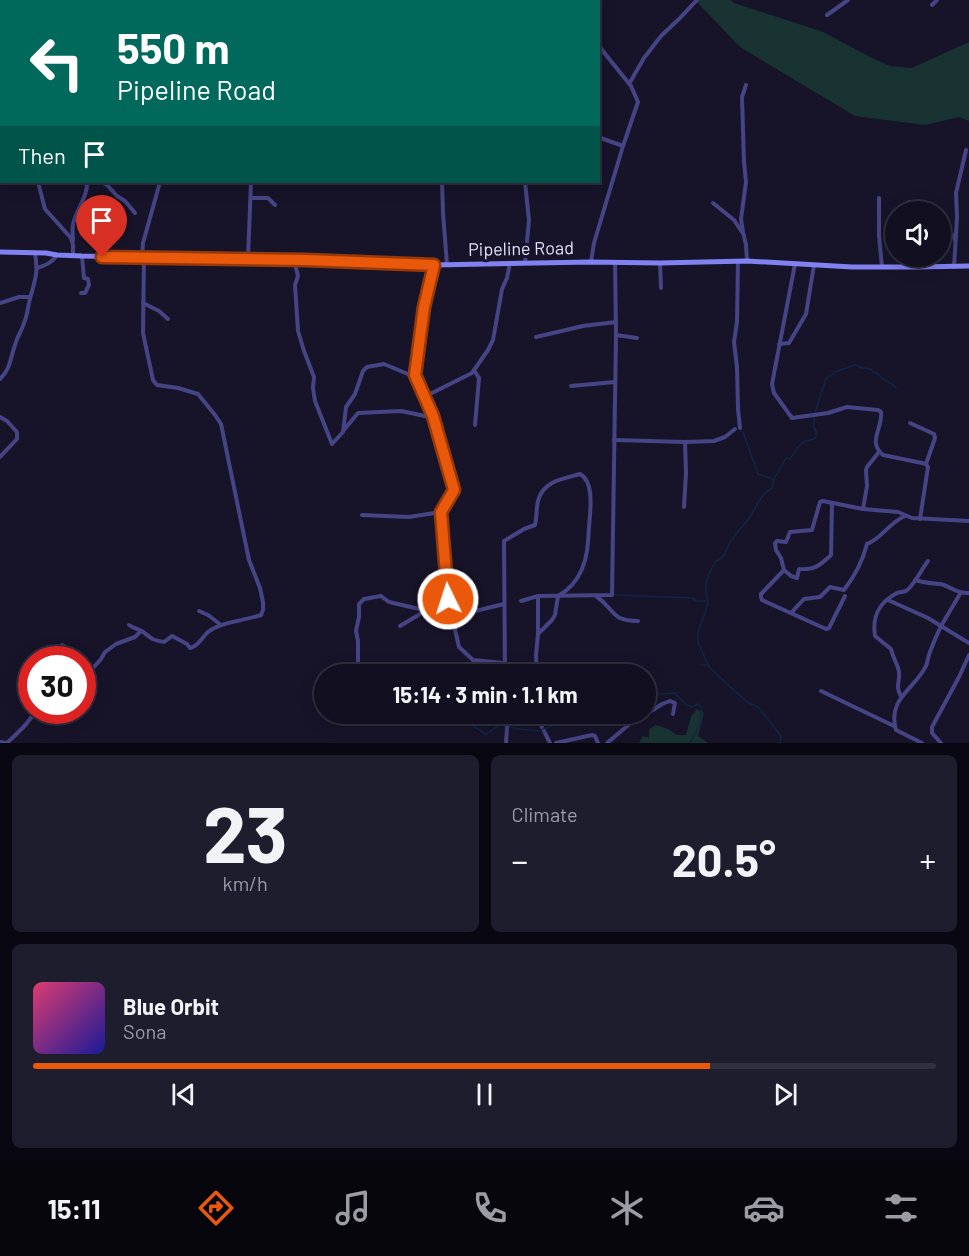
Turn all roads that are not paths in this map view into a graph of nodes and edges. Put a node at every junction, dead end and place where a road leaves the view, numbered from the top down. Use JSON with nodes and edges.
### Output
{"nodes":[{"id":1,"x":697,"y":0,"type":"edge"},
{"id":2,"x":848,"y":0,"type":"edge"},
{"id":3,"x":937,"y":0,"type":"edge"},
{"id":4,"x":932,"y":5,"type":"dead end"},
{"id":5,"x":827,"y":15,"type":"dead end"},
{"id":6,"x":600,"y":48,"type":"edge"},
{"id":7,"x":629,"y":84,"type":"junction"},
{"id":8,"x":746,"y":85,"type":"dead end"},
{"id":9,"x":600,"y":138,"type":"edge"},
{"id":10,"x":623,"y":146,"type":"junction"},
{"id":11,"x":966,"y":150,"type":"dead end"},
{"id":12,"x":38,"y":183,"type":"edge"},
{"id":13,"x":87,"y":183,"type":"edge"},
{"id":14,"x":103,"y":183,"type":"edge"},
{"id":15,"x":160,"y":183,"type":"edge"},
{"id":16,"x":251,"y":183,"type":"edge"},
{"id":17,"x":442,"y":183,"type":"edge"},
{"id":18,"x":525,"y":183,"type":"edge"},
{"id":19,"x":251,"y":198,"type":"junction"},
{"id":20,"x":879,"y":198,"type":"dead end"},
{"id":21,"x":713,"y":203,"type":"dead end"},
{"id":22,"x":275,"y":205,"type":"dead end"},
{"id":23,"x":135,"y":213,"type":"dead end"},
{"id":24,"x":743,"y":232,"type":"junction"},
{"id":25,"x":951,"y":233,"type":"edge"},
{"id":26,"x":955,"y":240,"type":"junction"},
{"id":27,"x":74,"y":245,"type":"junction"},
{"id":28,"x":0,"y":252,"type":"edge"},
{"id":29,"x":35,"y":253,"type":"junction"},
{"id":30,"x":57,"y":255,"type":"junction"},
{"id":31,"x":73,"y":256,"type":"junction"},
{"id":32,"x":82,"y":256,"type":"junction"},
{"id":33,"x":143,"y":258,"type":"junction"},
{"id":34,"x":248,"y":260,"type":"junction"},
{"id":35,"x":294,"y":260,"type":"junction"},
{"id":36,"x":738,"y":261,"type":"junction"},
{"id":37,"x":747,"y":261,"type":"junction"},
{"id":38,"x":591,"y":262,"type":"junction"},
{"id":39,"x":615,"y":262,"type":"junction"},
{"id":40,"x":510,"y":263,"type":"junction"},
{"id":41,"x":525,"y":263,"type":"junction"},
{"id":42,"x":660,"y":263,"type":"junction"},
{"id":43,"x":795,"y":264,"type":"junction"},
{"id":44,"x":434,"y":265,"type":"junction"},
{"id":45,"x":447,"y":265,"type":"junction"},
{"id":46,"x":814,"y":265,"type":"junction"},
{"id":47,"x":969,"y":266,"type":"edge"},
{"id":48,"x":882,"y":267,"type":"junction"},
{"id":49,"x":954,"y":267,"type":"junction"},
{"id":50,"x":38,"y":268,"type":"junction"},
{"id":51,"x":661,"y":288,"type":"dead end"},
{"id":52,"x":16,"y":293,"type":"dead end"},
{"id":53,"x":81,"y":293,"type":"dead end"},
{"id":54,"x":30,"y":297,"type":"junction"},
{"id":55,"x":13,"y":298,"type":"junction"},
{"id":56,"x":143,"y":302,"type":"junction"},
{"id":57,"x":0,"y":303,"type":"edge"},
{"id":58,"x":168,"y":319,"type":"dead end"},
{"id":59,"x":616,"y":322,"type":"junction"},
{"id":60,"x":616,"y":335,"type":"junction"},
{"id":61,"x":536,"y":337,"type":"dead end"},
{"id":62,"x":637,"y":338,"type":"dead end"},
{"id":63,"x":779,"y":344,"type":"junction"},
{"id":64,"x":416,"y":369,"type":"junction"},
{"id":65,"x":474,"y":370,"type":"junction"},
{"id":66,"x":409,"y":373,"type":"junction"},
{"id":67,"x":416,"y":377,"type":"junction"},
{"id":68,"x":0,"y":379,"type":"edge"},
{"id":69,"x":615,"y":382,"type":"junction"},
{"id":70,"x":571,"y":386,"type":"dead end"},
{"id":71,"x":424,"y":397,"type":"junction"},
{"id":72,"x":0,"y":417,"type":"edge"},
{"id":73,"x":434,"y":418,"type":"junction"},
{"id":74,"x":910,"y":423,"type":"dead end"},
{"id":75,"x":475,"y":425,"type":"dead end"},
{"id":76,"x":740,"y":428,"type":"dead end"},
{"id":77,"x":735,"y":429,"type":"dead end"},
{"id":78,"x":342,"y":432,"type":"junction"},
{"id":79,"x":614,"y":440,"type":"junction"},
{"id":80,"x":685,"y":442,"type":"junction"},
{"id":81,"x":879,"y":452,"type":"junction"},
{"id":82,"x":0,"y":457,"type":"edge"},
{"id":83,"x":926,"y":464,"type":"junction"},
{"id":84,"x":832,"y":503,"type":"junction"},
{"id":85,"x":684,"y":507,"type":"dead end"},
{"id":86,"x":863,"y":509,"type":"junction"},
{"id":87,"x":441,"y":512,"type":"junction"},
{"id":88,"x":362,"y":515,"type":"dead end"},
{"id":89,"x":905,"y":516,"type":"junction"},
{"id":90,"x":920,"y":519,"type":"junction"},
{"id":91,"x":969,"y":521,"type":"edge"},
{"id":92,"x":928,"y":561,"type":"dead end"},
{"id":93,"x":784,"y":570,"type":"junction"},
{"id":94,"x":915,"y":580,"type":"junction"},
{"id":95,"x":447,"y":588,"type":"junction"},
{"id":96,"x":969,"y":593,"type":"edge"},
{"id":97,"x":960,"y":594,"type":"junction"},
{"id":98,"x":595,"y":595,"type":"junction"},
{"id":99,"x":538,"y":596,"type":"junction"},
{"id":100,"x":558,"y":596,"type":"junction"},
{"id":101,"x":845,"y":596,"type":"dead end"},
{"id":102,"x":888,"y":600,"type":"junction"},
{"id":103,"x":521,"y":601,"type":"dead end"},
{"id":104,"x":504,"y":604,"type":"junction"},
{"id":105,"x":424,"y":610,"type":"junction"},
{"id":106,"x":199,"y":611,"type":"dead end"},
{"id":107,"x":451,"y":613,"type":"junction"},
{"id":108,"x":791,"y":613,"type":"junction"},
{"id":109,"x":638,"y":621,"type":"dead end"},
{"id":110,"x":129,"y":625,"type":"dead end"},
{"id":111,"x":222,"y":626,"type":"junction"},
{"id":112,"x":400,"y":626,"type":"dead end"},
{"id":113,"x":941,"y":626,"type":"junction"},
{"id":114,"x":142,"y":631,"type":"junction"},
{"id":115,"x":538,"y":634,"type":"junction"},
{"id":116,"x":969,"y":643,"type":"edge"},
{"id":117,"x":969,"y":655,"type":"edge"},
{"id":118,"x":504,"y":663,"type":"joint"},
{"id":119,"x":96,"y":664,"type":"edge"},
{"id":120,"x":358,"y":664,"type":"edge"},
{"id":121,"x":536,"y":664,"type":"edge"},
{"id":122,"x":821,"y":691,"type":"dead end"},
{"id":123,"x":900,"y":696,"type":"junction"},
{"id":124,"x":673,"y":714,"type":"dead end"},
{"id":125,"x":26,"y":724,"type":"edge"},
{"id":126,"x":507,"y":724,"type":"edge"},
{"id":127,"x":541,"y":724,"type":"edge"},
{"id":128,"x":894,"y":726,"type":"junction"},
{"id":129,"x":0,"y":742,"type":"edge"},
{"id":130,"x":506,"y":743,"type":"edge"},
{"id":131,"x":550,"y":743,"type":"edge"},
{"id":132,"x":556,"y":743,"type":"edge"},
{"id":133,"x":598,"y":743,"type":"edge"},
{"id":134,"x":607,"y":743,"type":"edge"},
{"id":135,"x":922,"y":743,"type":"edge"},
{"id":136,"x":941,"y":743,"type":"edge"}],
"edges":[{"from":1,"to":7,"type":"street"},
{"from":2,"to":5,"type":"street"},
{"from":3,"to":4,"type":"street"},
{"from":6,"to":7,"type":"street"},
{"from":7,"to":10,"type":"street"},
{"from":8,"to":24,"type":"street"},
{"from":9,"to":10,"type":"street"},
{"from":10,"to":38,"type":"street"},
{"from":11,"to":26,"type":"street"},
{"from":12,"to":27,"type":"street"},
{"from":13,"to":27,"type":"street"},
{"from":14,"to":23,"type":"street"},
{"from":15,"to":33,"type":"street"},
{"from":16,"to":19,"type":"street"},
{"from":17,"to":45,"type":"street"},
{"from":18,"to":41,"type":"street"},
{"from":19,"to":22,"type":"street"},
{"from":19,"to":34,"type":"street"},
{"from":20,"to":48,"type":"street"},
{"from":21,"to":24,"type":"street"},
{"from":24,"to":37,"type":"street"},
{"from":25,"to":26,"type":"street"},
{"from":26,"to":49,"type":"street"},
{"from":27,"to":31,"type":"street"},
{"from":28,"to":29,"type":"street","name":"Pipeline Road"},
{"from":29,"to":30,"type":"street","name":"Pipeline Road"},
{"from":29,"to":50,"type":"street"},
{"from":30,"to":31,"type":"street","name":"Pipeline Road"},
{"from":30,"to":50,"type":"street"},
{"from":31,"to":32,"type":"street","name":"Pipeline Road"},
{"from":32,"to":33,"type":"street","name":"Pipeline Road"},
{"from":32,"to":53,"type":"street"},
{"from":33,"to":34,"type":"street","name":"Pipeline Road"},
{"from":33,"to":56,"type":"street"},
{"from":34,"to":35,"type":"street","name":"Pipeline Road"},
{"from":35,"to":44,"type":"street","name":"Pipeline Road"},
{"from":35,"to":78,"type":"street"},
{"from":36,"to":37,"type":"street","name":"Pipeline Road"},
{"from":36,"to":42,"type":"street","name":"Pipeline Road"},
{"from":36,"to":76,"type":"street"},
{"from":37,"to":43,"type":"street","name":"Pipeline Road"},
{"from":38,"to":39,"type":"street","name":"Pipeline Road"},
{"from":38,"to":41,"type":"street","name":"Pipeline Road"},
{"from":39,"to":42,"type":"street","name":"Pipeline Road"},
{"from":39,"to":59,"type":"street"},
{"from":40,"to":41,"type":"street","name":"Pipeline Road"},
{"from":40,"to":45,"type":"street","name":"Pipeline Road"},
{"from":40,"to":65,"type":"street"},
{"from":42,"to":51,"type":"street"},
{"from":43,"to":46,"type":"street","name":"Pipeline Road"},
{"from":43,"to":63,"type":"street"},
{"from":44,"to":45,"type":"street","name":"Pipeline Road"},
{"from":44,"to":64,"type":"street"},
{"from":46,"to":48,"type":"street","name":"Pipeline Road"},
{"from":46,"to":63,"type":"street"},
{"from":47,"to":49,"type":"street","name":"Pipeline Road"},
{"from":48,"to":49,"type":"street","name":"Pipeline Road"},
{"from":50,"to":54,"type":"street"},
{"from":52,"to":55,"type":"street"},
{"from":54,"to":55,"type":"street"},
{"from":54,"to":68,"type":"street"},
{"from":55,"to":57,"type":"street"},
{"from":56,"to":58,"type":"street"},
{"from":56,"to":111,"type":"street"},
{"from":59,"to":60,"type":"street"},
{"from":59,"to":61,"type":"street"},
{"from":60,"to":62,"type":"street"},
{"from":60,"to":69,"type":"street"},
{"from":63,"to":81,"type":"street"},
{"from":64,"to":66,"type":"street"},
{"from":64,"to":67,"type":"street"},
{"from":65,"to":71,"type":"street"},
{"from":65,"to":75,"type":"street"},
{"from":66,"to":67,"type":"street"},
{"from":66,"to":78,"type":"street"},
{"from":67,"to":71,"type":"street"},
{"from":69,"to":70,"type":"street"},
{"from":69,"to":79,"type":"street"},
{"from":71,"to":73,"type":"street"},
{"from":72,"to":82,"type":"street"},
{"from":73,"to":78,"type":"street"},
{"from":73,"to":87,"type":"street"},
{"from":74,"to":83,"type":"street"},
{"from":77,"to":80,"type":"street"},
{"from":79,"to":80,"type":"street"},
{"from":79,"to":98,"type":"street"},
{"from":80,"to":85,"type":"street"},
{"from":81,"to":83,"type":"street"},
{"from":81,"to":86,"type":"street"},
{"from":83,"to":90,"type":"street"},
{"from":84,"to":86,"type":"street"},
{"from":84,"to":93,"type":"street"},
{"from":84,"to":93,"type":"street"},
{"from":86,"to":89,"type":"street"},
{"from":87,"to":88,"type":"street"},
{"from":87,"to":95,"type":"street"},
{"from":89,"to":90,"type":"street"},
{"from":89,"to":108,"type":"street"},
{"from":90,"to":91,"type":"street"},
{"from":92,"to":94,"type":"street"},
{"from":93,"to":108,"type":"street"},
{"from":94,"to":97,"type":"street"},
{"from":94,"to":102,"type":"street"},
{"from":95,"to":105,"type":"street"},
{"from":95,"to":107,"type":"street"},
{"from":96,"to":97,"type":"street"},
{"from":97,"to":113,"type":"street"},
{"from":98,"to":100,"type":"street"},
{"from":98,"to":109,"type":"street"},
{"from":99,"to":100,"type":"street"},
{"from":99,"to":103,"type":"street"},
{"from":99,"to":115,"type":"street"},
{"from":100,"to":104,"type":"street"},
{"from":100,"to":115,"type":"street"},
{"from":101,"to":108,"type":"street"},
{"from":102,"to":113,"type":"street"},
{"from":102,"to":123,"type":"street"},
{"from":104,"to":107,"type":"street"},
{"from":104,"to":118,"type":"street"},
{"from":105,"to":112,"type":"street"},
{"from":105,"to":120,"type":"street"},
{"from":106,"to":111,"type":"street"},
{"from":107,"to":118,"type":"street"},
{"from":110,"to":114,"type":"street"},
{"from":111,"to":114,"type":"street"},
{"from":113,"to":116,"type":"street"},
{"from":113,"to":123,"type":"street"},
{"from":114,"to":119,"type":"street"},
{"from":115,"to":121,"type":"street"},
{"from":117,"to":136,"type":"street"},
{"from":122,"to":128,"type":"street"},
{"from":123,"to":128,"type":"street"},
{"from":124,"to":134,"type":"street"},
{"from":125,"to":129,"type":"street"},
{"from":126,"to":130,"type":"street"},
{"from":127,"to":131,"type":"street"},
{"from":128,"to":135,"type":"street"},
{"from":132,"to":133,"type":"street"}]}
